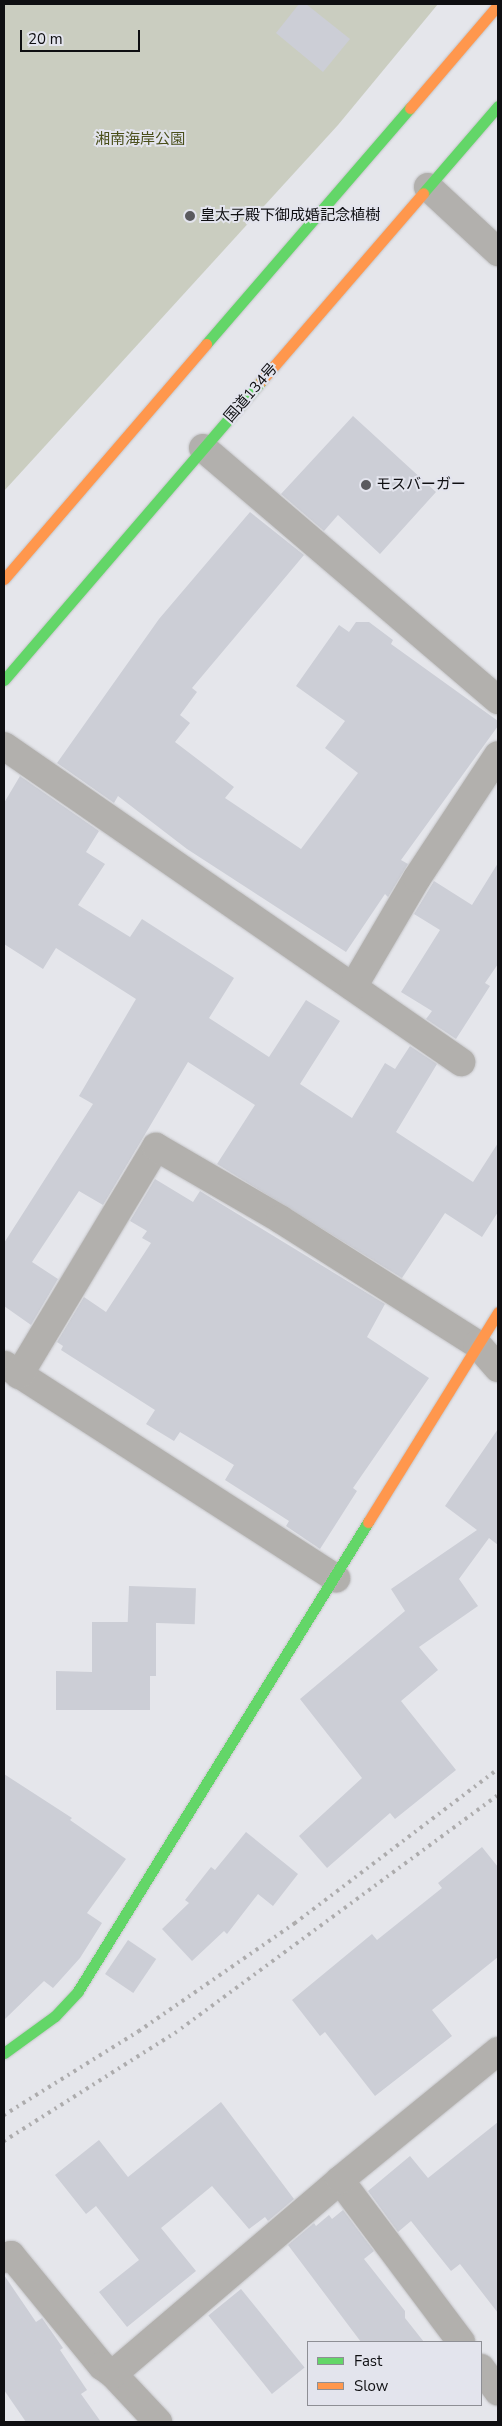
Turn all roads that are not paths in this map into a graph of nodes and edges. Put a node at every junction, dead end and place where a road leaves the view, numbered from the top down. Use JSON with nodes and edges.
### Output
{"nodes":[{"id":1,"x":498,"y":5,"type":"edge"},
{"id":2,"x":498,"y":106,"type":"edge"},
{"id":3,"x":428,"y":187,"type":"junction"},
{"id":4,"x":498,"y":252,"type":"edge"},
{"id":5,"x":203,"y":448,"type":"junction"},
{"id":6,"x":4,"y":579,"type":"edge"},
{"id":7,"x":4,"y":680,"type":"edge"},
{"id":8,"x":498,"y":700,"type":"edge"},
{"id":9,"x":4,"y":746,"type":"edge"},
{"id":10,"x":498,"y":755,"type":"edge"},
{"id":11,"x":353,"y":987,"type":"junction"},
{"id":12,"x":461,"y":1062,"type":"dead end"},
{"id":13,"x":498,"y":1312,"type":"edge"},
{"id":14,"x":477,"y":1344,"type":"junction"},
{"id":15,"x":498,"y":1368,"type":"edge"},
{"id":16,"x":11,"y":1370,"type":"edge"},
{"id":17,"x":336,"y":1578,"type":"junction"},
{"id":18,"x":498,"y":2051,"type":"edge"},
{"id":19,"x":4,"y":2054,"type":"edge"},
{"id":20,"x":340,"y":2180,"type":"junction"},
{"id":21,"x":4,"y":2260,"type":"edge"},
{"id":22,"x":461,"y":2341,"type":"edge"},
{"id":23,"x":482,"y":2369,"type":"edge"},
{"id":24,"x":113,"y":2374,"type":"junction"},
{"id":25,"x":498,"y":2391,"type":"edge"},
{"id":26,"x":158,"y":2422,"type":"edge"}],
"edges":[{"from":1,"to":6,"type":"main road"},
{"from":2,"to":3,"type":"main road","name":"国道134号"},
{"from":3,"to":4,"type":"street"},
{"from":3,"to":5,"type":"main road","name":"国道134号"},
{"from":5,"to":7,"type":"main road","name":"国道134号"},
{"from":5,"to":8,"type":"street"},
{"from":9,"to":11,"type":"street"},
{"from":10,"to":11,"type":"street"},
{"from":11,"to":12,"type":"street"},
{"from":13,"to":14,"type":"main road"},
{"from":14,"to":15,"type":"street"},
{"from":14,"to":16,"type":"street"},
{"from":14,"to":17,"type":"main road"},
{"from":16,"to":17,"type":"street"},
{"from":17,"to":19,"type":"main road"},
{"from":18,"to":20,"type":"street"},
{"from":20,"to":22,"type":"street"},
{"from":20,"to":24,"type":"street"},
{"from":21,"to":24,"type":"street"},
{"from":23,"to":25,"type":"street"},
{"from":24,"to":26,"type":"street"}]}
